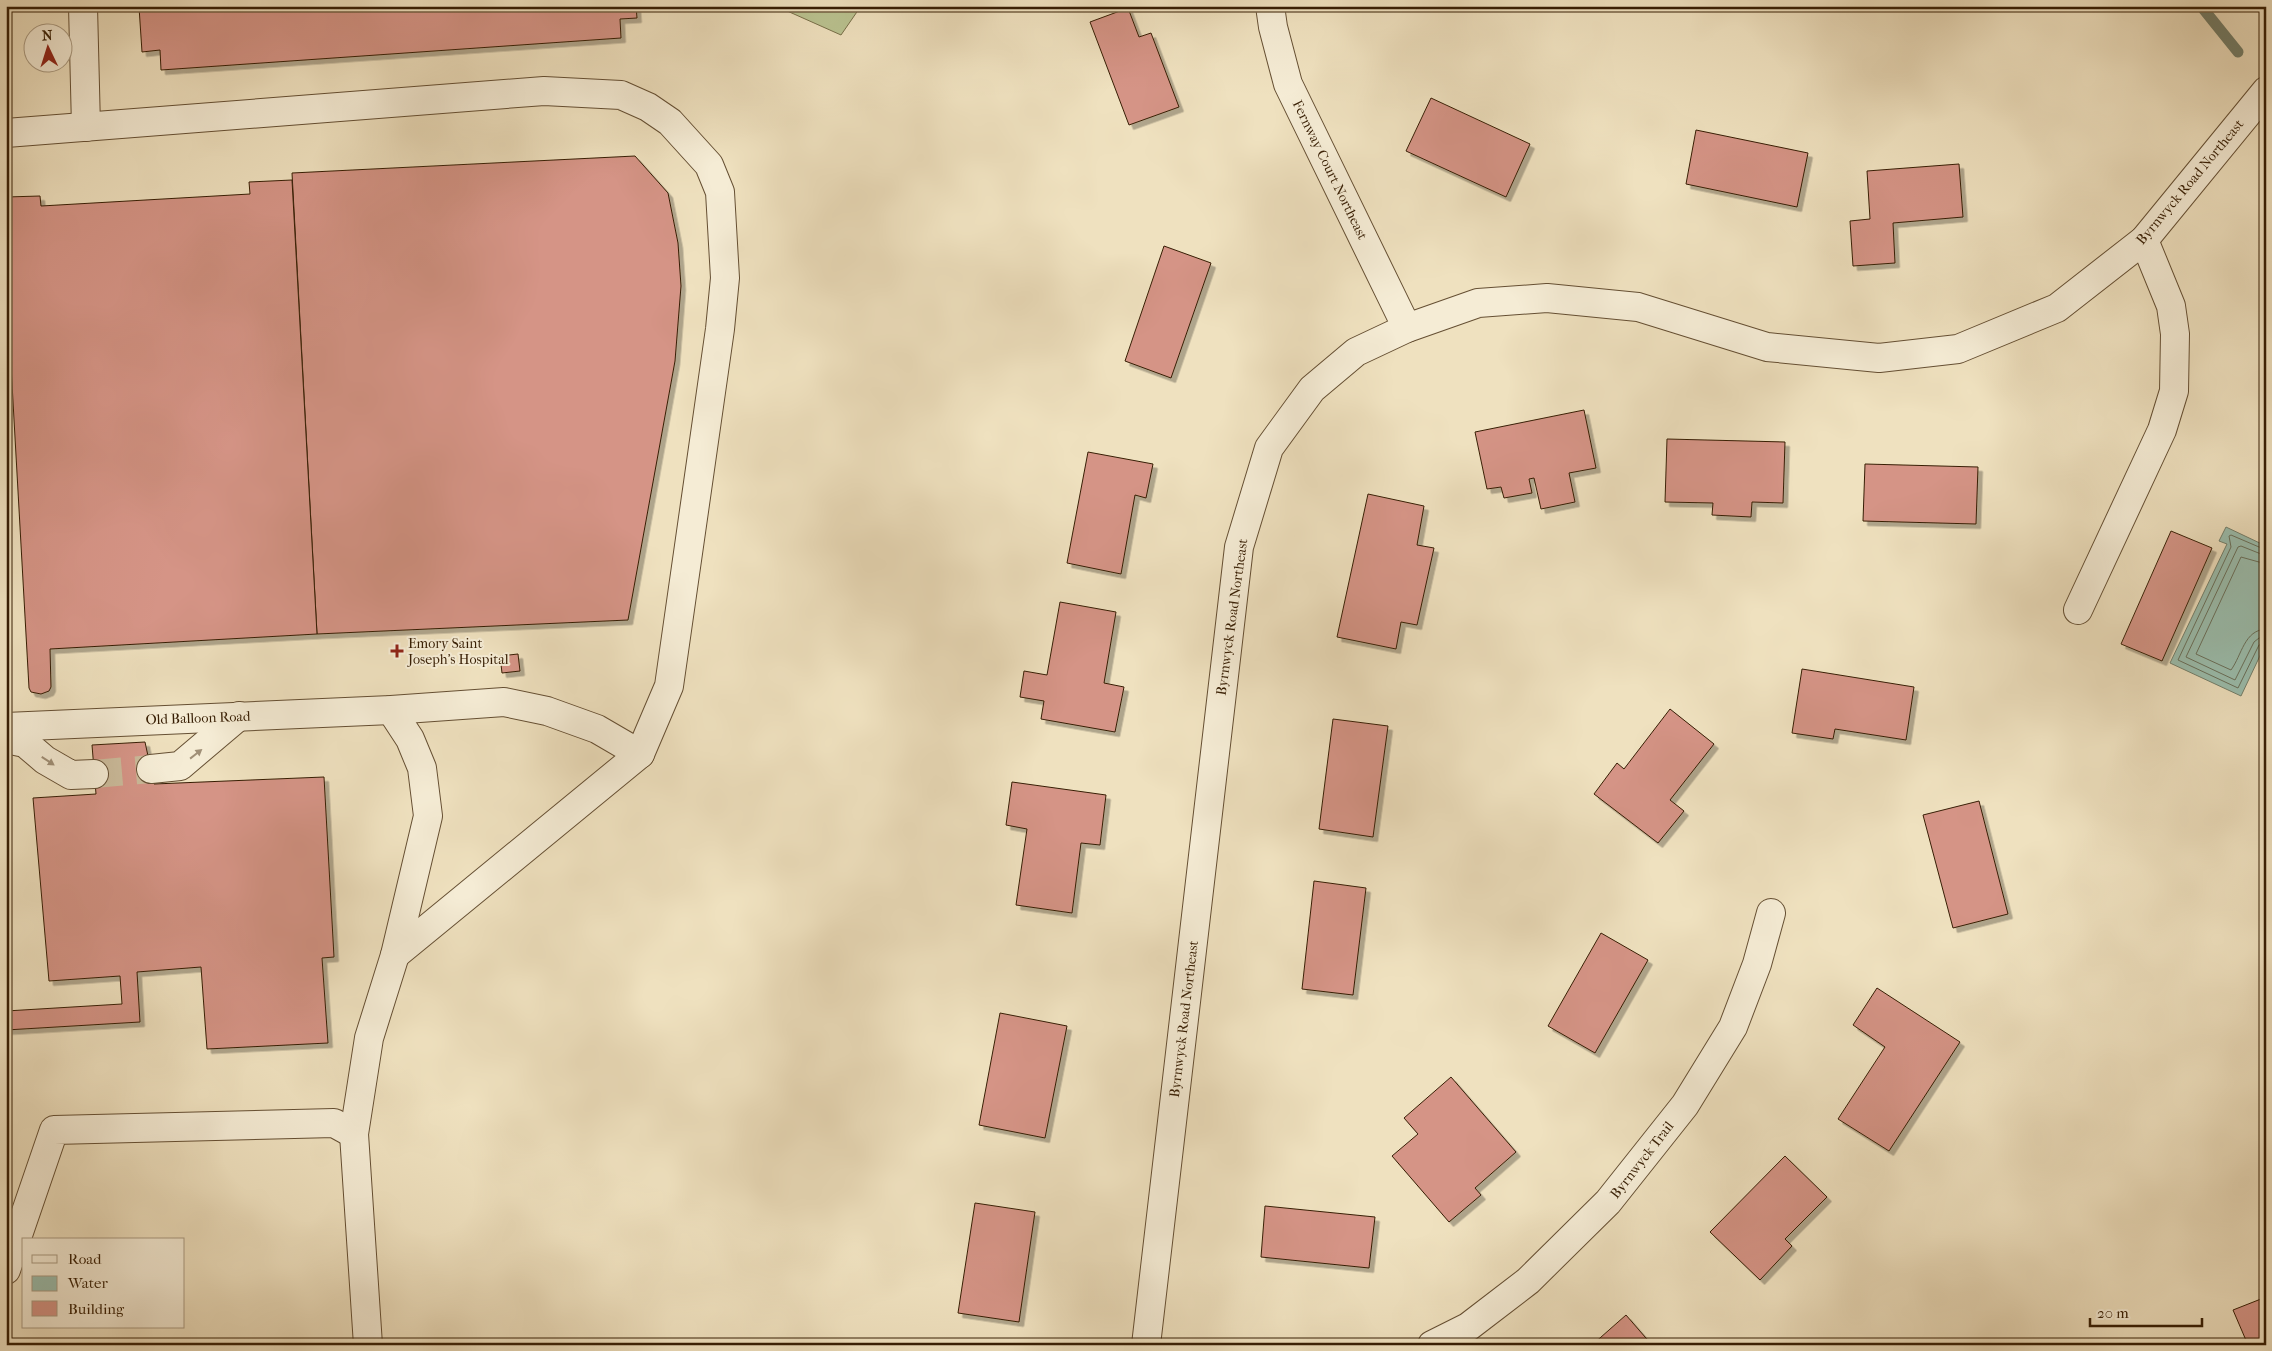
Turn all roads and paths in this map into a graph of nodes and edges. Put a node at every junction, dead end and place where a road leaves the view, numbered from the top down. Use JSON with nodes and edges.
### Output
{"nodes":[{"id":1,"x":83,"y":6,"type":"edge"},
{"id":2,"x":1270,"y":6,"type":"edge"},
{"id":3,"x":2266,"y":91,"type":"edge"},
{"id":4,"x":86,"y":127,"type":"junction"},
{"id":5,"x":6,"y":133,"type":"edge"},
{"id":6,"x":2144,"y":240,"type":"junction"},
{"id":7,"x":1407,"y":328,"type":"junction"},
{"id":8,"x":2078,"y":610,"type":"dead end"},
{"id":9,"x":390,"y":710,"type":"junction"},
{"id":10,"x":239,"y":716,"type":"junction"},
{"id":11,"x":6,"y":727,"type":"edge"},
{"id":12,"x":6,"y":739,"type":"edge"},
{"id":13,"x":640,"y":754,"type":"junction"},
{"id":14,"x":152,"y":769,"type":"tunnel mouth"},
{"id":15,"x":94,"y":774,"type":"tunnel mouth"},
{"id":16,"x":1771,"y":913,"type":"dead end"},
{"id":17,"x":395,"y":955,"type":"junction"},
{"id":18,"x":354,"y":1134,"type":"junction"},
{"id":19,"x":6,"y":1270,"type":"edge"},
{"id":20,"x":368,"y":1345,"type":"edge"},
{"id":21,"x":1146,"y":1345,"type":"edge"},
{"id":22,"x":1432,"y":1345,"type":"edge"}],
"edges":[{"from":1,"to":4,"type":"street"},
{"from":2,"to":7,"type":"street","name":"Fernway Court Northeast"},
{"from":3,"to":6,"type":"street","name":"Byrnwyck Road Northeast"},
{"from":4,"to":5,"type":"street"},
{"from":4,"to":13,"type":"street"},
{"from":6,"to":7,"type":"street","name":"Byrnwyck Road Northeast"},
{"from":6,"to":8,"type":"street"},
{"from":7,"to":21,"type":"street","name":"Byrnwyck Road Northeast"},
{"from":9,"to":10,"type":"street","name":"Old Balloon Road"},
{"from":9,"to":13,"type":"street","name":"Old Balloon Road"},
{"from":9,"to":17,"type":"street"},
{"from":10,"to":11,"type":"street","name":"Old Balloon Road"},
{"from":14,"to":10,"type":"street","one_way":true},
{"from":12,"to":15,"type":"street","one_way":true},
{"from":13,"to":17,"type":"street"},
{"from":16,"to":22,"type":"street","name":"Byrnwyck Trail"},
{"from":17,"to":18,"type":"street"},
{"from":18,"to":19,"type":"street"},
{"from":18,"to":20,"type":"street"}]}
